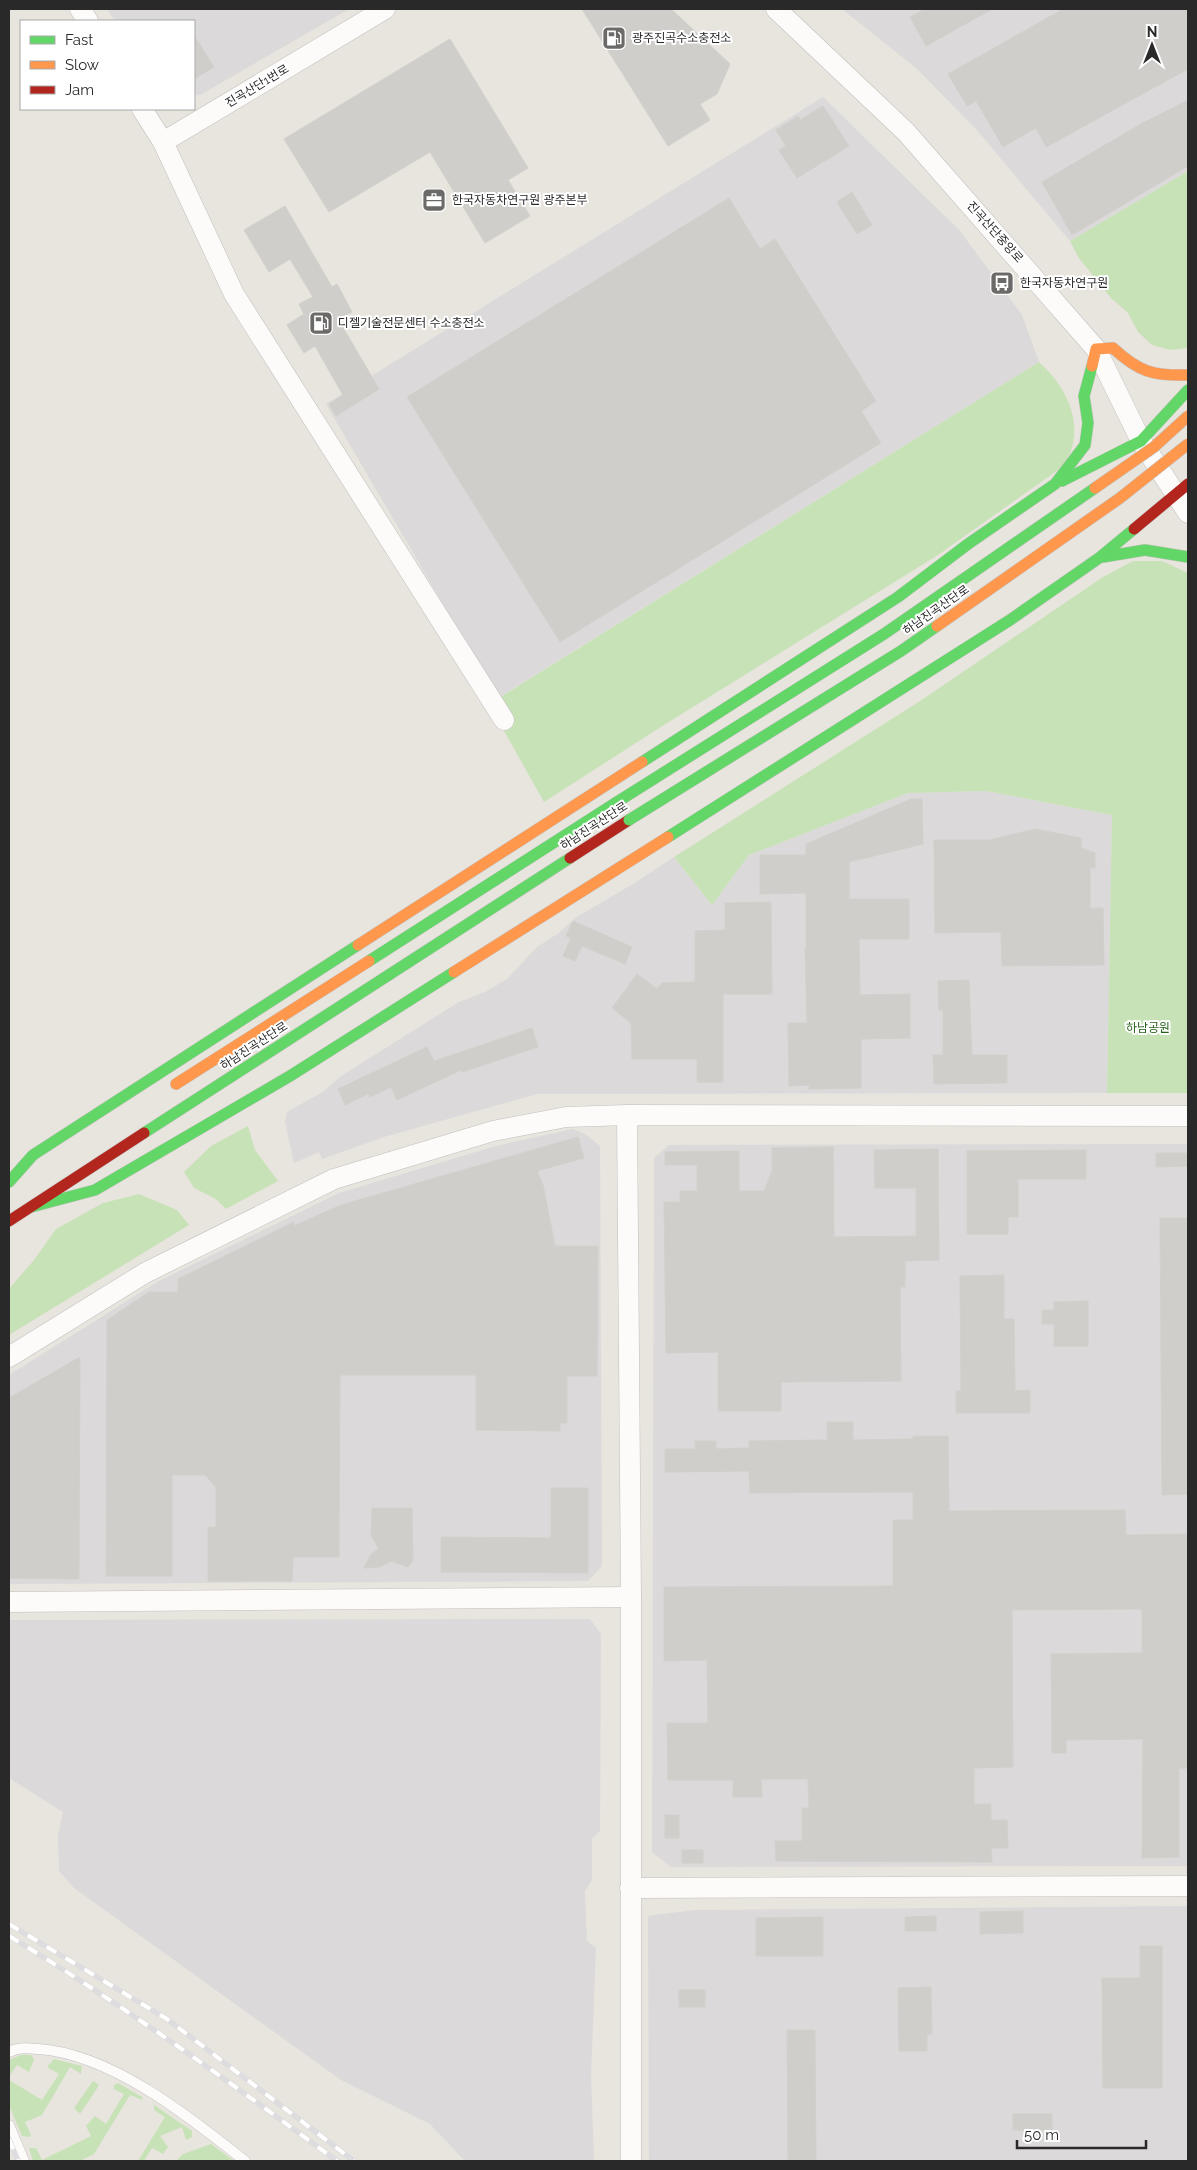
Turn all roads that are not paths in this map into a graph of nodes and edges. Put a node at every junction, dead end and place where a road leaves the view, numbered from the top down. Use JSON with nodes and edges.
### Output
{"nodes":[{"id":1,"x":80,"y":9,"type":"edge"},
{"id":2,"x":385,"y":9,"type":"edge"},
{"id":3,"x":776,"y":9,"type":"edge"},
{"id":4,"x":87,"y":20,"type":"edge"},
{"id":5,"x":143,"y":110,"type":"edge"},
{"id":6,"x":163,"y":142,"type":"junction"},
{"id":7,"x":1096,"y":349,"type":"junction"},
{"id":8,"x":1188,"y":374,"type":"edge"},
{"id":9,"x":1188,"y":390,"type":"edge"},
{"id":10,"x":1188,"y":416,"type":"edge"},
{"id":11,"x":1141,"y":441,"type":"junction"},
{"id":12,"x":1188,"y":444,"type":"edge"},
{"id":13,"x":1055,"y":484,"type":"junction"},
{"id":14,"x":1182,"y":490,"type":"edge"},
{"id":15,"x":1188,"y":513,"type":"edge"},
{"id":16,"x":1188,"y":556,"type":"edge"},
{"id":17,"x":1099,"y":558,"type":"junction"},
{"id":18,"x":504,"y":720,"type":"dead end"},
{"id":19,"x":167,"y":1089,"type":"dead end"},
{"id":20,"x":627,"y":1115,"type":"junction"},
{"id":21,"x":1188,"y":1116,"type":"edge"},
{"id":22,"x":34,"y":1171,"type":"dead end"},
{"id":23,"x":9,"y":1182,"type":"edge"},
{"id":24,"x":9,"y":1186,"type":"edge"},
{"id":25,"x":31,"y":1207,"type":"junction"},
{"id":26,"x":13,"y":1219,"type":"edge"},
{"id":27,"x":9,"y":1357,"type":"edge"},
{"id":28,"x":631,"y":1597,"type":"junction"},
{"id":29,"x":9,"y":1602,"type":"edge"},
{"id":30,"x":1188,"y":1886,"type":"edge"},
{"id":31,"x":630,"y":1888,"type":"junction"},
{"id":32,"x":9,"y":2052,"type":"edge"},
{"id":33,"x":9,"y":2125,"type":"edge"},
{"id":34,"x":24,"y":2161,"type":"edge"},
{"id":35,"x":245,"y":2161,"type":"edge"},
{"id":36,"x":631,"y":2161,"type":"edge"}],
"edges":[{"from":1,"to":4,"type":"street"},
{"from":2,"to":6,"type":"street","name":"진곡산단1번로"},
{"from":3,"to":7,"type":"street","name":"진곡산단중앙로"},
{"from":5,"to":6,"type":"street"},
{"from":6,"to":18,"type":"street"},
{"from":7,"to":8,"type":"highway"},
{"from":7,"to":11,"type":"street","name":"진곡산단중앙로"},
{"from":7,"to":13,"type":"highway"},
{"from":9,"to":11,"type":"highway"},
{"from":10,"to":19,"type":"highway","name":"하남진곡산단로","bridge":true},
{"from":11,"to":13,"type":"highway"},
{"from":11,"to":14,"type":"street","name":"진곡산단중앙로"},
{"from":12,"to":25,"type":"highway","name":"하남진곡산단로","bridge":true},
{"from":13,"to":23,"type":"highway"},
{"from":14,"to":15,"type":"street","name":"진곡산단중앙로"},
{"from":14,"to":17,"type":"highway"},
{"from":16,"to":17,"type":"highway"},
{"from":17,"to":25,"type":"highway"},
{"from":20,"to":21,"type":"street"},
{"from":20,"to":27,"type":"street"},
{"from":20,"to":28,"type":"street"},
{"from":22,"to":24,"type":"highway"},
{"from":25,"to":26,"type":"highway","name":"하남진곡산단로"},
{"from":28,"to":29,"type":"street"},
{"from":28,"to":31,"type":"street"},
{"from":30,"to":31,"type":"street"},
{"from":31,"to":36,"type":"street"},
{"from":32,"to":35,"type":"lane"},
{"from":33,"to":34,"type":"lane"}]}
